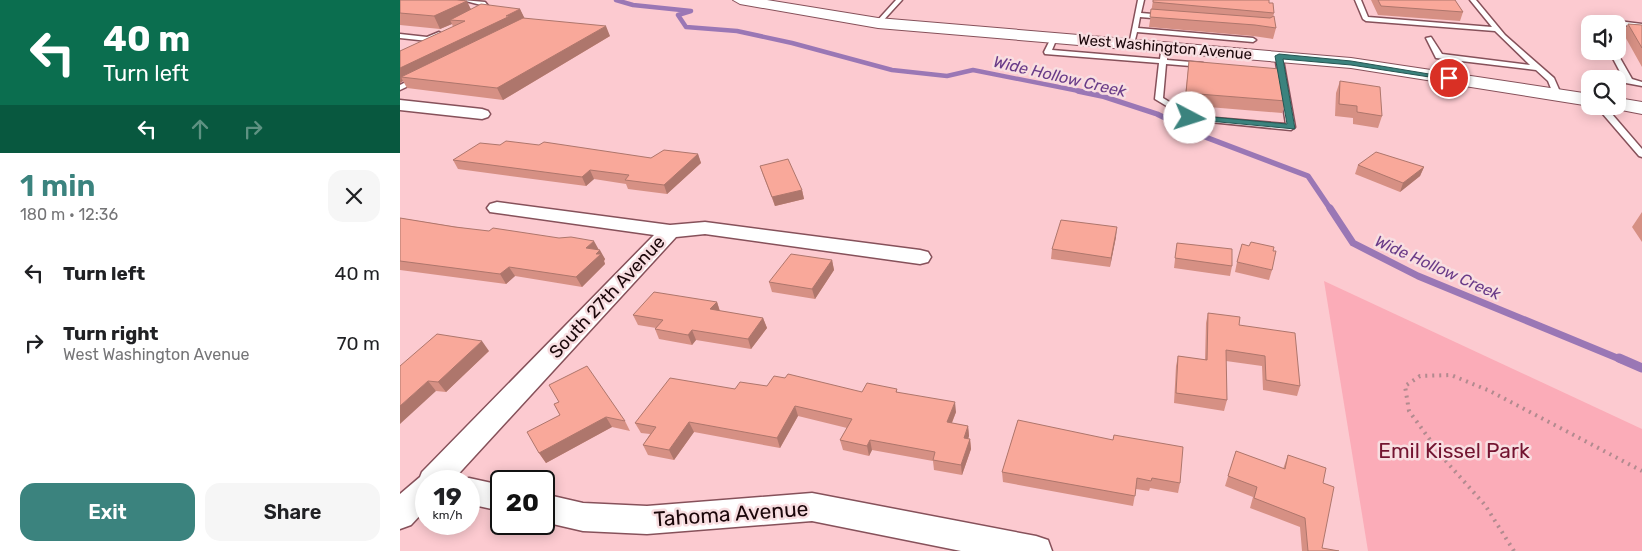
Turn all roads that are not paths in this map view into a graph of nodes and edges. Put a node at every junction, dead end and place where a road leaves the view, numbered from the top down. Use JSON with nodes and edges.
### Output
{"nodes":[{"id":1,"x":465,"y":0,"type":"edge"},
{"id":2,"x":740,"y":0,"type":"edge"},
{"id":3,"x":899,"y":0,"type":"edge"},
{"id":4,"x":1142,"y":0,"type":"edge"},
{"id":5,"x":1358,"y":0,"type":"edge"},
{"id":6,"x":1473,"y":0,"type":"edge"},
{"id":7,"x":1138,"y":15,"type":"junction"},
{"id":8,"x":1175,"y":18,"type":"edge"},
{"id":9,"x":472,"y":19,"type":"edge"},
{"id":10,"x":878,"y":23,"type":"junction"},
{"id":11,"x":1626,"y":24,"type":"edge"},
{"id":12,"x":1642,"y":26,"type":"edge"},
{"id":13,"x":1496,"y":29,"type":"junction"},
{"id":14,"x":446,"y":31,"type":"edge"},
{"id":15,"x":400,"y":36,"type":"edge"},
{"id":16,"x":1133,"y":37,"type":"junction"},
{"id":17,"x":1054,"y":38,"type":"junction"},
{"id":18,"x":1429,"y":38,"type":"dead end"},
{"id":19,"x":1253,"y":40,"type":"edge"},
{"id":20,"x":1164,"y":54,"type":"junction"},
{"id":21,"x":1617,"y":60,"type":"edge"},
{"id":22,"x":1212,"y":66,"type":"edge"},
{"id":23,"x":1278,"y":67,"type":"junction"},
{"id":24,"x":1538,"y":68,"type":"junction"},
{"id":25,"x":426,"y":75,"type":"edge"},
{"id":26,"x":1642,"y":84,"type":"edge"},
{"id":27,"x":400,"y":88,"type":"edge"},
{"id":28,"x":1557,"y":94,"type":"junction"},
{"id":29,"x":1581,"y":98,"type":"edge"},
{"id":30,"x":400,"y":105,"type":"edge"},
{"id":31,"x":1626,"y":105,"type":"edge"},
{"id":32,"x":1642,"y":108,"type":"edge"},
{"id":33,"x":482,"y":114,"type":"dead end"},
{"id":34,"x":1608,"y":115,"type":"edge"},
{"id":35,"x":1642,"y":154,"type":"edge"},
{"id":36,"x":497,"y":208,"type":"dead end"},
{"id":37,"x":670,"y":231,"type":"junction"},
{"id":38,"x":920,"y":257,"type":"dead end"},
{"id":39,"x":443,"y":470,"type":"edge"},
{"id":40,"x":415,"y":499,"type":"edge"},
{"id":41,"x":555,"y":511,"type":"edge"},
{"id":42,"x":400,"y":515,"type":"edge"},
{"id":43,"x":1036,"y":551,"type":"edge"}],
"edges":[{"from":1,"to":9,"type":"lane"},
{"from":2,"to":10,"type":"main road","name":"West Washington Avenue"},
{"from":3,"to":10,"type":"lane"},
{"from":4,"to":7,"type":"lane"},
{"from":5,"to":13,"type":"lane"},
{"from":6,"to":13,"type":"lane"},
{"from":7,"to":8,"type":"lane"},
{"from":7,"to":16,"type":"lane"},
{"from":10,"to":17,"type":"main road","name":"West Washington Avenue"},
{"from":11,"to":12,"type":"lane"},
{"from":13,"to":24,"type":"lane"},
{"from":14,"to":15,"type":"lane"},
{"from":16,"to":17,"type":"main road","name":"West Washington Avenue"},
{"from":16,"to":19,"type":"lane"},
{"from":16,"to":20,"type":"main road","name":"West Washington Avenue"},
{"from":17,"to":20,"type":"lane"},
{"from":18,"to":24,"type":"lane"},
{"from":20,"to":22,"type":"lane"},
{"from":20,"to":23,"type":"main road","name":"West Washington Avenue"},
{"from":20,"to":23,"type":"lane"},
{"from":21,"to":26,"type":"lane"},
{"from":23,"to":28,"type":"main road","name":"West Washington Avenue"},
{"from":24,"to":28,"type":"lane"},
{"from":25,"to":27,"type":"lane"},
{"from":28,"to":29,"type":"main road","name":"West Washington Avenue"},
{"from":30,"to":33,"type":"street"},
{"from":31,"to":32,"type":"main road"},
{"from":34,"to":35,"type":"lane"},
{"from":36,"to":37,"type":"street"},
{"from":37,"to":38,"type":"street","name":"South 27th Avenue"},
{"from":37,"to":39,"type":"street","name":"South 27th Avenue"},
{"from":40,"to":42,"type":"street"},
{"from":41,"to":43,"type":"street","name":"Tahoma Avenue"}]}
